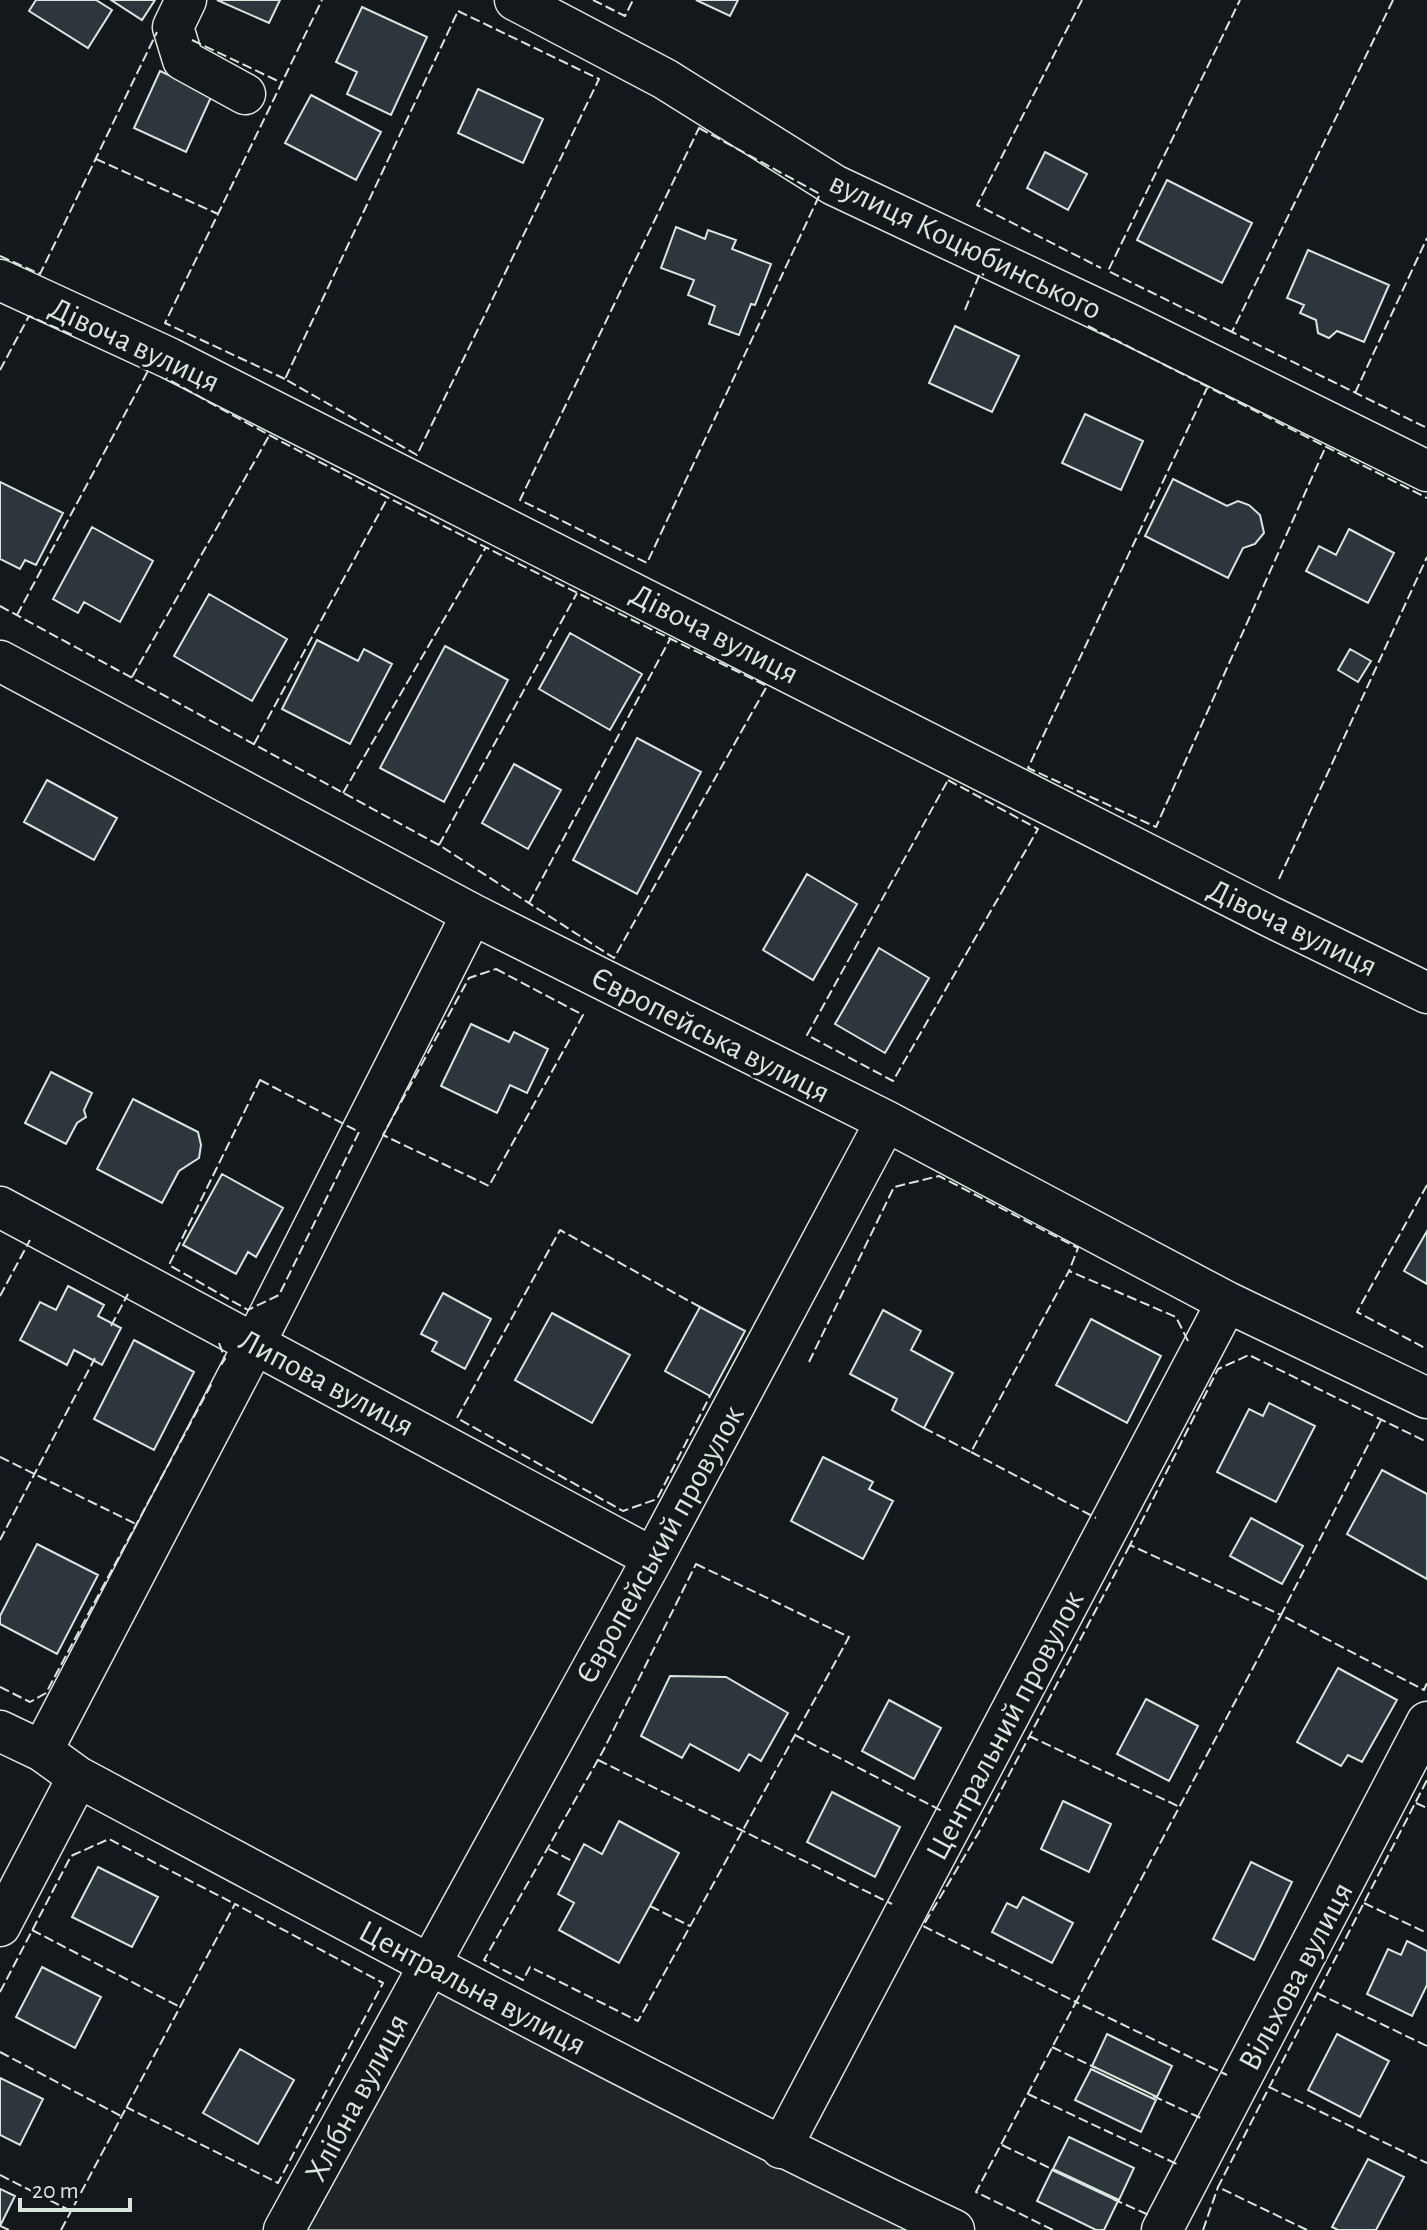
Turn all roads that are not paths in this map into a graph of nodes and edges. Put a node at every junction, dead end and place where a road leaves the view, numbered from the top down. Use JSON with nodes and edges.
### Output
{"nodes":[{"id":1,"x":186,"y":0,"type":"edge"},
{"id":2,"x":515,"y":0,"type":"edge"},
{"id":3,"x":245,"y":94,"type":"dead end"},
{"id":4,"x":0,"y":280,"type":"edge"},
{"id":5,"x":1427,"y":471,"type":"edge"},
{"id":6,"x":0,"y":661,"type":"edge"},
{"id":7,"x":472,"y":914,"type":"junction"},
{"id":8,"x":1427,"y":993,"type":"edge"},
{"id":9,"x":886,"y":1121,"type":"junction"},
{"id":10,"x":0,"y":1207,"type":"edge"},
{"id":11,"x":1227,"y":1302,"type":"junction"},
{"id":12,"x":255,"y":1343,"type":"junction"},
{"id":13,"x":1427,"y":1398,"type":"edge"},
{"id":14,"x":653,"y":1558,"type":"junction"},
{"id":15,"x":1427,"y":1722,"type":"edge"},
{"id":16,"x":0,"y":1731,"type":"edge"},
{"id":17,"x":42,"y":1751,"type":"junction"},
{"id":18,"x":78,"y":1777,"type":"junction"},
{"id":19,"x":0,"y":1926,"type":"edge"},
{"id":20,"x":428,"y":1964,"type":"junction"},
{"id":21,"x":781,"y":2148,"type":"junction"},
{"id":22,"x":284,"y":2230,"type":"edge"},
{"id":23,"x":954,"y":2230,"type":"edge"},
{"id":24,"x":1162,"y":2230,"type":"edge"}],
"edges":[{"from":1,"to":3,"type":"street"},
{"from":2,"to":5,"type":"street","name":"вулиця Коцюбинського"},
{"from":4,"to":8,"type":"street","name":"Дівоча вулиця"},
{"from":6,"to":7,"type":"street","name":"Європейська вулиця"},
{"from":7,"to":9,"type":"street","name":"Європейська вулиця"},
{"from":7,"to":12,"type":"street"},
{"from":9,"to":11,"type":"street","name":"Європейська вулиця"},
{"from":9,"to":14,"type":"street","name":"Європейський провулок"},
{"from":10,"to":12,"type":"street","name":"Липова вулиця"},
{"from":11,"to":13,"type":"street","name":"Європейська вулиця"},
{"from":11,"to":21,"type":"street","name":"Центральний провулок"},
{"from":12,"to":14,"type":"street","name":"Липова вулиця"},
{"from":12,"to":17,"type":"street"},
{"from":14,"to":20,"type":"street","name":"Європейський провулок"},
{"from":15,"to":24,"type":"street","name":"Вільхова вулиця"},
{"from":16,"to":17,"type":"street","name":"Центральна вулиця"},
{"from":17,"to":18,"type":"street","name":"Центральна вулиця"},
{"from":18,"to":19,"type":"street"},
{"from":18,"to":20,"type":"street","name":"Центральна вулиця"},
{"from":20,"to":21,"type":"street","name":"Центральна вулиця"},
{"from":20,"to":22,"type":"street","name":"Хлібна вулиця"},
{"from":21,"to":23,"type":"street","name":"Центральна вулиця"}]}
